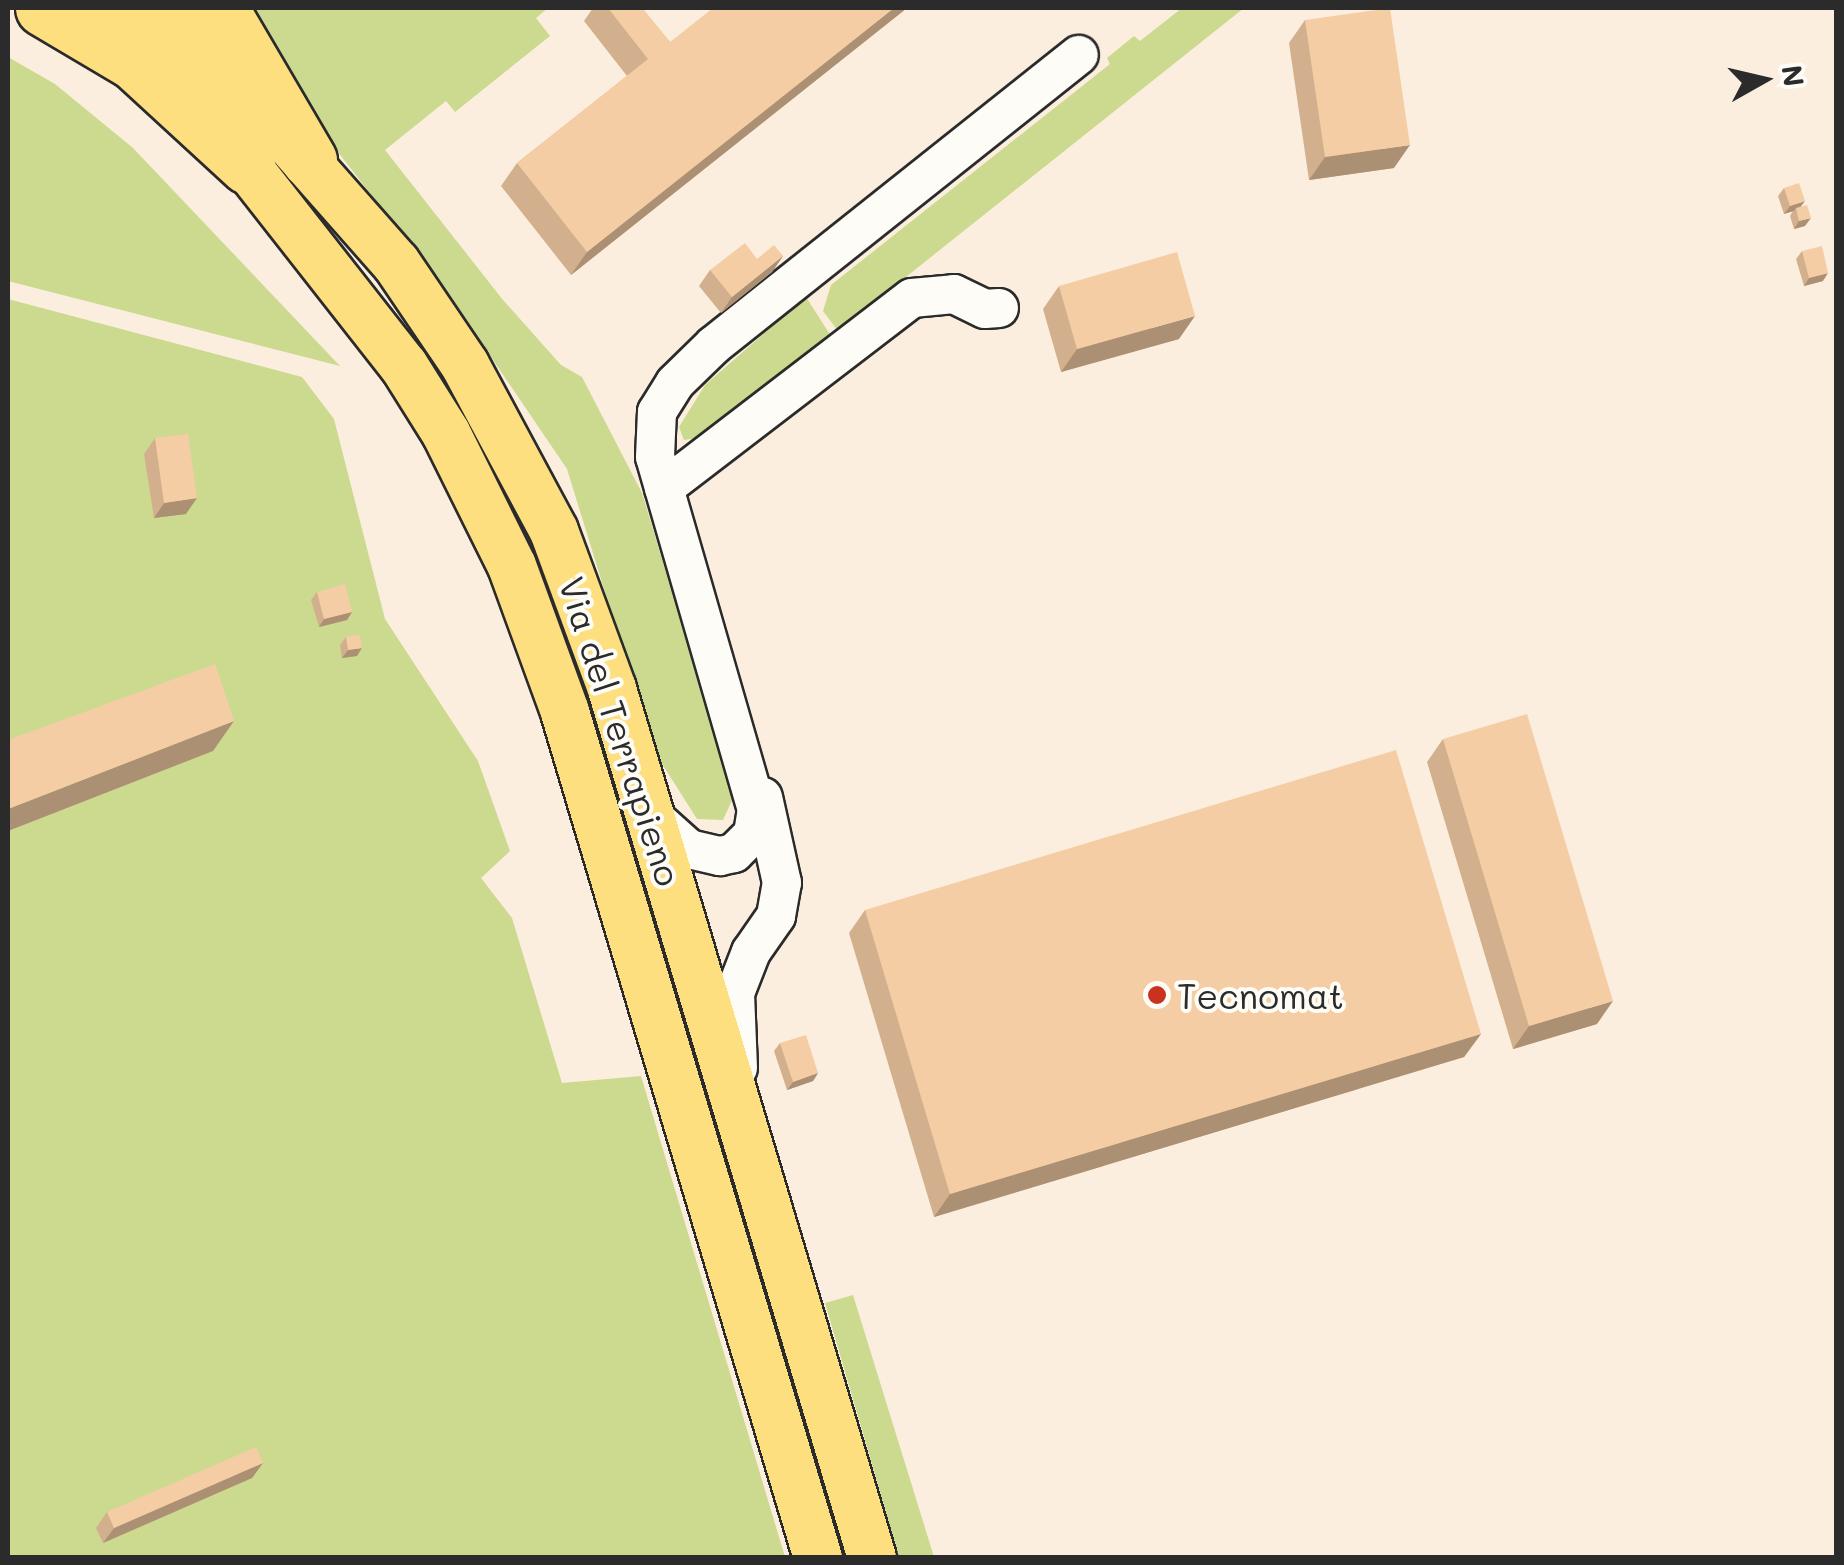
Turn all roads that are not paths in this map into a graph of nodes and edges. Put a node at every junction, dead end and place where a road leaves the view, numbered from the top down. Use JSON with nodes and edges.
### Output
{"nodes":[{"id":1,"x":43,"y":8,"type":"edge"},
{"id":2,"x":123,"y":8,"type":"edge"},
{"id":3,"x":172,"y":8,"type":"edge"},
{"id":4,"x":220,"y":8,"type":"edge"},
{"id":5,"x":1080,"y":54,"type":"dead end"},
{"id":6,"x":309,"y":160,"type":"junction"},
{"id":7,"x":246,"y":166,"type":"junction"},
{"id":8,"x":999,"y":308,"type":"dead end"},
{"id":9,"x":664,"y":488,"type":"junction"},
{"id":10,"x":743,"y":749,"type":"junction"},
{"id":11,"x":651,"y":816,"type":"junction"},
{"id":12,"x":743,"y":1124,"type":"junction"},
{"id":13,"x":818,"y":1558,"type":"edge"},
{"id":14,"x":872,"y":1558,"type":"edge"}],
"edges":[{"from":1,"to":7,"type":"highway"},
{"from":2,"to":7,"type":"main road","name":"Via del Terrapieno"},
{"from":3,"to":6,"type":"main road","name":"Via del Terrapieno"},
{"from":4,"to":6,"type":"highway"},
{"from":5,"to":9,"type":"lane"},
{"from":6,"to":11,"type":"main road","name":"Via del Terrapieno"},
{"from":7,"to":13,"type":"main road","name":"Via del Terrapieno"},
{"from":8,"to":9,"type":"lane"},
{"from":9,"to":10,"type":"lane"},
{"from":10,"to":11,"type":"lane"},
{"from":10,"to":12,"type":"lane"},
{"from":11,"to":12,"type":"main road","name":"Via del Terrapieno"},
{"from":12,"to":14,"type":"main road","name":"Via del Terrapieno"}]}
